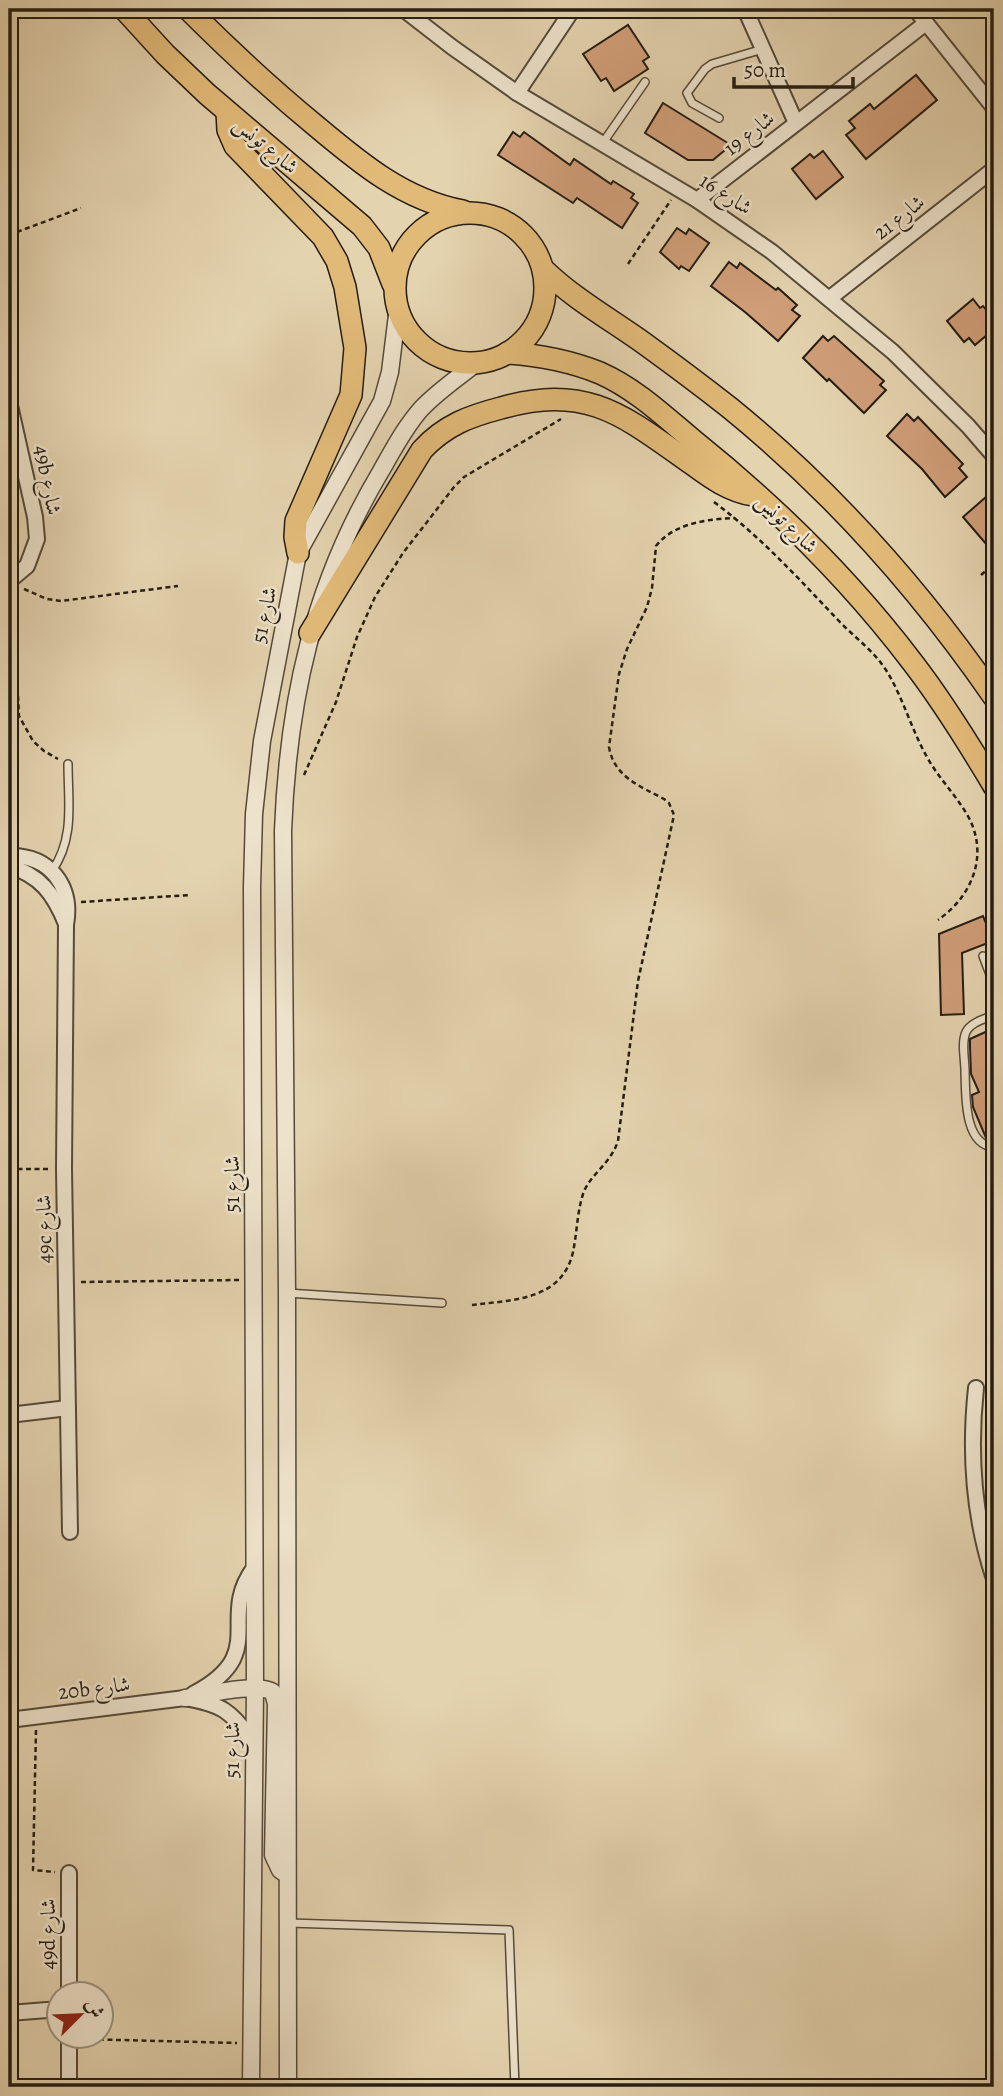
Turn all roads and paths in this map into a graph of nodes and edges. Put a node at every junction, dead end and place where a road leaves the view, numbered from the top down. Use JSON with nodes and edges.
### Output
{"nodes":[{"id":1,"x":124,"y":9,"type":"edge"},
{"id":2,"x":188,"y":9,"type":"edge"},
{"id":3,"x":403,"y":9,"type":"edge"},
{"id":4,"x":573,"y":9,"type":"edge"},
{"id":5,"x":745,"y":9,"type":"edge"},
{"id":6,"x":915,"y":9,"type":"edge"},
{"id":7,"x":926,"y":23,"type":"junction"},
{"id":8,"x":763,"y":49,"type":"junction"},
{"id":9,"x":645,"y":82,"type":"dead end"},
{"id":10,"x":517,"y":93,"type":"junction"},
{"id":11,"x":994,"y":108,"type":"edge"},
{"id":12,"x":227,"y":112,"type":"junction"},
{"id":13,"x":719,"y":118,"type":"dead end"},
{"id":14,"x":796,"y":123,"type":"junction"},
{"id":15,"x":601,"y":144,"type":"junction"},
{"id":16,"x":994,"y":169,"type":"edge"},
{"id":17,"x":679,"y":189,"type":"junction"},
{"id":18,"x":697,"y":200,"type":"junction"},
{"id":19,"x":81,"y":208,"type":"dead end"},
{"id":20,"x":469,"y":212,"type":"junction"},
{"id":21,"x":9,"y":235,"type":"edge"},
{"id":22,"x":628,"y":264,"type":"dead end"},
{"id":23,"x":543,"y":269,"type":"junction"},
{"id":24,"x":396,"y":298,"type":"junction"},
{"id":25,"x":830,"y":298,"type":"junction"},
{"id":26,"x":507,"y":353,"type":"junction"},
{"id":27,"x":474,"y":365,"type":"junction"},
{"id":28,"x":9,"y":401,"type":"edge"},
{"id":29,"x":566,"y":416,"type":"dead end"},
{"id":30,"x":991,"y":446,"type":"edge"},
{"id":31,"x":759,"y":496,"type":"junction"},
{"id":32,"x":708,"y":497,"type":"dead end"},
{"id":33,"x":735,"y":518,"type":"junction"},
{"id":34,"x":298,"y":553,"type":"junction"},
{"id":35,"x":994,"y":564,"type":"edge"},
{"id":36,"x":981,"y":575,"type":"dead end"},
{"id":37,"x":11,"y":581,"type":"edge"},
{"id":38,"x":178,"y":586,"type":"dead end"},
{"id":39,"x":310,"y":633,"type":"junction"},
{"id":40,"x":994,"y":697,"type":"edge"},
{"id":41,"x":68,"y":764,"type":"joint"},
{"id":42,"x":302,"y":780,"type":"dead end"},
{"id":43,"x":994,"y":786,"type":"edge"},
{"id":44,"x":9,"y":856,"type":"edge"},
{"id":45,"x":9,"y":866,"type":"edge"},
{"id":46,"x":47,"y":876,"type":"junction"},
{"id":47,"x":190,"y":895,"type":"dead end"},
{"id":48,"x":69,"y":903,"type":"junction"},
{"id":49,"x":938,"y":920,"type":"dead end"},
{"id":50,"x":66,"y":925,"type":"junction"},
{"id":51,"x":983,"y":956,"type":"dead end"},
{"id":52,"x":994,"y":985,"type":"edge"},
{"id":53,"x":994,"y":1015,"type":"edge"},
{"id":54,"x":994,"y":1147,"type":"edge"},
{"id":55,"x":9,"y":1169,"type":"edge"},
{"id":56,"x":65,"y":1170,"type":"junction"},
{"id":57,"x":253,"y":1280,"type":"junction"},
{"id":58,"x":66,"y":1282,"type":"junction"},
{"id":59,"x":287,"y":1293,"type":"junction"},
{"id":60,"x":442,"y":1303,"type":"dead end"},
{"id":61,"x":471,"y":1305,"type":"dead end"},
{"id":62,"x":976,"y":1388,"type":"dead end"},
{"id":63,"x":68,"y":1408,"type":"junction"},
{"id":64,"x":9,"y":1415,"type":"edge"},
{"id":65,"x":70,"y":1532,"type":"dead end"},
{"id":66,"x":254,"y":1568,"type":"junction"},
{"id":67,"x":994,"y":1579,"type":"edge"},
{"id":68,"x":255,"y":1688,"type":"junction"},
{"id":69,"x":185,"y":1698,"type":"junction"},
{"id":70,"x":36,"y":1717,"type":"junction"},
{"id":71,"x":9,"y":1720,"type":"edge"},
{"id":72,"x":253,"y":1741,"type":"junction"},
{"id":73,"x":69,"y":1873,"type":"joint"},
{"id":74,"x":287,"y":1875,"type":"junction"},
{"id":75,"x":288,"y":1923,"type":"junction"},
{"id":76,"x":69,"y":1980,"type":"edge"},
{"id":77,"x":46,"y":2010,"type":"edge"},
{"id":78,"x":9,"y":2013,"type":"edge"},
{"id":79,"x":116,"y":2039,"type":"edge"},
{"id":80,"x":251,"y":2043,"type":"junction"},
{"id":81,"x":69,"y":2050,"type":"edge"},
{"id":82,"x":69,"y":2087,"type":"edge"},
{"id":83,"x":251,"y":2087,"type":"edge"},
{"id":84,"x":288,"y":2087,"type":"edge"},
{"id":85,"x":515,"y":2087,"type":"edge"}],
"edges":[{"from":1,"to":12,"type":"main road","name":"شارع تونس"},
{"from":2,"to":20,"type":"main road"},
{"from":3,"to":10,"type":"street","name":"شارع 16"},
{"from":4,"to":10,"type":"street"},
{"from":5,"to":8,"type":"street"},
{"from":6,"to":7,"type":"street"},
{"from":7,"to":11,"type":"street"},
{"from":7,"to":14,"type":"street","name":"شارع 19"},
{"from":8,"to":13,"type":"lane"},
{"from":8,"to":14,"type":"street"},
{"from":9,"to":15,"type":"lane"},
{"from":10,"to":15,"type":"street","name":"شارع 16"},
{"from":12,"to":24,"type":"main road","name":"شارع تونس"},
{"from":12,"to":34,"type":"main road"},
{"from":14,"to":18,"type":"street","name":"شارع 19"},
{"from":15,"to":17,"type":"street","name":"شارع 16"},
{"from":16,"to":25,"type":"street","name":"شارع 21"},
{"from":17,"to":18,"type":"street","name":"شارع 16"},
{"from":17,"to":22,"type":"path"},
{"from":18,"to":25,"type":"street","name":"شارع 16"},
{"from":19,"to":21,"type":"path"},
{"from":20,"to":23,"type":"main road"},
{"from":20,"to":24,"type":"main road"},
{"from":23,"to":26,"type":"main road"},
{"from":23,"to":40,"type":"main road"},
{"from":24,"to":27,"type":"main road"},
{"from":24,"to":34,"type":"street","name":"شارع 51"},
{"from":25,"to":30,"type":"street","name":"شارع 16"},
{"from":26,"to":27,"type":"main road"},
{"from":26,"to":31,"type":"main road","name":"شارع تونس"},
{"from":27,"to":39,"type":"street"},
{"from":28,"to":37,"type":"street","name":"49b شارع"},
{"from":29,"to":42,"type":"path"},
{"from":31,"to":39,"type":"main road"},
{"from":31,"to":43,"type":"main road","name":"شارع تونس"},
{"from":32,"to":33,"type":"path"},
{"from":33,"to":49,"type":"path"},
{"from":33,"to":61,"type":"path"},
{"from":34,"to":57,"type":"street","name":"شارع 51"},
{"from":35,"to":36,"type":"path"},
{"from":37,"to":38,"type":"path"},
{"from":37,"to":41,"type":"path"},
{"from":39,"to":59,"type":"street"},
{"from":41,"to":46,"type":"lane"},
{"from":44,"to":46,"type":"street"},
{"from":45,"to":46,"type":"street"},
{"from":46,"to":48,"type":"street"},
{"from":46,"to":50,"type":"street","name":"49c شارع"},
{"from":47,"to":48,"type":"path"},
{"from":48,"to":50,"type":"street","name":"49c شارع"},
{"from":50,"to":56,"type":"street","name":"49c شارع"},
{"from":51,"to":52,"type":"lane"},
{"from":53,"to":54,"type":"lane"},
{"from":55,"to":56,"type":"path"},
{"from":56,"to":58,"type":"street","name":"49c شارع"},
{"from":57,"to":58,"type":"path"},
{"from":57,"to":66,"type":"street","name":"شارع 51"},
{"from":58,"to":63,"type":"street","name":"49c شارع"},
{"from":59,"to":60,"type":"lane"},
{"from":59,"to":74,"type":"street"},
{"from":62,"to":67,"type":"street"},
{"from":63,"to":64,"type":"street"},
{"from":63,"to":65,"type":"street","name":"49c شارع"},
{"from":66,"to":68,"type":"street","name":"شارع 51"},
{"from":66,"to":69,"type":"street","name":"20b شارع"},
{"from":68,"to":69,"type":"street"},
{"from":68,"to":72,"type":"street","name":"شارع 51"},
{"from":68,"to":74,"type":"street"},
{"from":69,"to":70,"type":"street","name":"20b شارع"},
{"from":69,"to":72,"type":"street","name":"20b شارع"},
{"from":70,"to":71,"type":"street","name":"20b شارع"},
{"from":70,"to":73,"type":"path"},
{"from":72,"to":80,"type":"street","name":"شارع 51"},
{"from":73,"to":76,"type":"street","name":"49d شارع"},
{"from":74,"to":75,"type":"street"},
{"from":75,"to":84,"type":"street"},
{"from":75,"to":85,"type":"lane"},
{"from":77,"to":78,"type":"street"},
{"from":79,"to":80,"type":"path"},
{"from":80,"to":83,"type":"street","name":"شارع 51"},
{"from":81,"to":82,"type":"street"}]}
